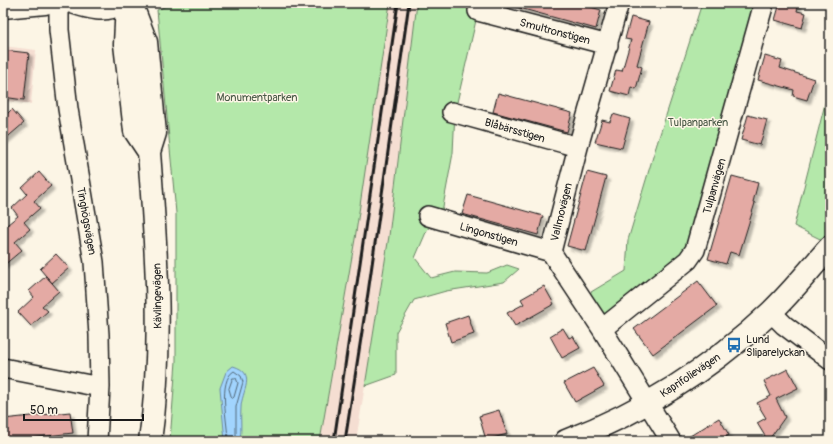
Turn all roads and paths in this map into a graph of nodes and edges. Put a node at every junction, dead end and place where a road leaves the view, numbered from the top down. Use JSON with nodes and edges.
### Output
{"nodes":[{"id":1,"x":45,"y":3,"type":"edge"},
{"id":2,"x":59,"y":3,"type":"edge"},
{"id":3,"x":75,"y":3,"type":"edge"},
{"id":4,"x":118,"y":3,"type":"edge"},
{"id":5,"x":127,"y":3,"type":"edge"},
{"id":6,"x":131,"y":3,"type":"edge"},
{"id":7,"x":619,"y":3,"type":"edge"},
{"id":8,"x":764,"y":3,"type":"edge"},
{"id":9,"x":3,"y":7,"type":"edge"},
{"id":10,"x":478,"y":11,"type":"dead end"},
{"id":11,"x":608,"y":45,"type":"junction"},
{"id":12,"x":452,"y":112,"type":"dead end"},
{"id":13,"x":578,"y":147,"type":"junction"},
{"id":14,"x":149,"y":152,"type":"junction"},
{"id":15,"x":428,"y":216,"type":"dead end"},
{"id":16,"x":830,"y":247,"type":"edge"},
{"id":17,"x":551,"y":252,"type":"junction"},
{"id":18,"x":771,"y":312,"type":"junction"},
{"id":19,"x":602,"y":329,"type":"junction"},
{"id":20,"x":830,"y":360,"type":"edge"},
{"id":21,"x":3,"y":368,"type":"edge"},
{"id":22,"x":100,"y":387,"type":"junction"},
{"id":23,"x":647,"y":403,"type":"junction"},
{"id":24,"x":97,"y":441,"type":"edge"},
{"id":25,"x":150,"y":441,"type":"edge"},
{"id":26,"x":566,"y":441,"type":"edge"},
{"id":27,"x":671,"y":441,"type":"edge"}],
"edges":[{"from":1,"to":9,"type":"main road"},
{"from":2,"to":22,"type":"street","name":"Tinghögsvägen"},
{"from":3,"to":4,"type":"main road"},
{"from":5,"to":14,"type":"main road"},
{"from":6,"to":14,"type":"main road","name":"Kävlingevägen"},
{"from":7,"to":11,"type":"street","name":"Vallmovägen"},
{"from":8,"to":19,"type":"street","name":"Tulpanvägen"},
{"from":10,"to":11,"type":"street","name":"Smultronstigen"},
{"from":11,"to":13,"type":"street","name":"Vallmovägen"},
{"from":12,"to":13,"type":"street","name":"Blåbärsstigen"},
{"from":13,"to":17,"type":"street","name":"Vallmovägen"},
{"from":14,"to":25,"type":"main road","name":"Kävlingevägen"},
{"from":15,"to":17,"type":"street","name":"Lingonstigen"},
{"from":16,"to":18,"type":"main road","name":"Kaprifolievägen"},
{"from":17,"to":19,"type":"street","name":"Vallmovägen"},
{"from":18,"to":20,"type":"street"},
{"from":18,"to":23,"type":"main road","name":"Kaprifolievägen"},
{"from":19,"to":23,"type":"street","name":"Vallmovägen"},
{"from":21,"to":22,"type":"street"},
{"from":22,"to":24,"type":"street","name":"Tinghögsvägen"},
{"from":23,"to":26,"type":"main road","name":"Kaprifolievägen"},
{"from":23,"to":27,"type":"street","name":"Vallmovägen"}]}
